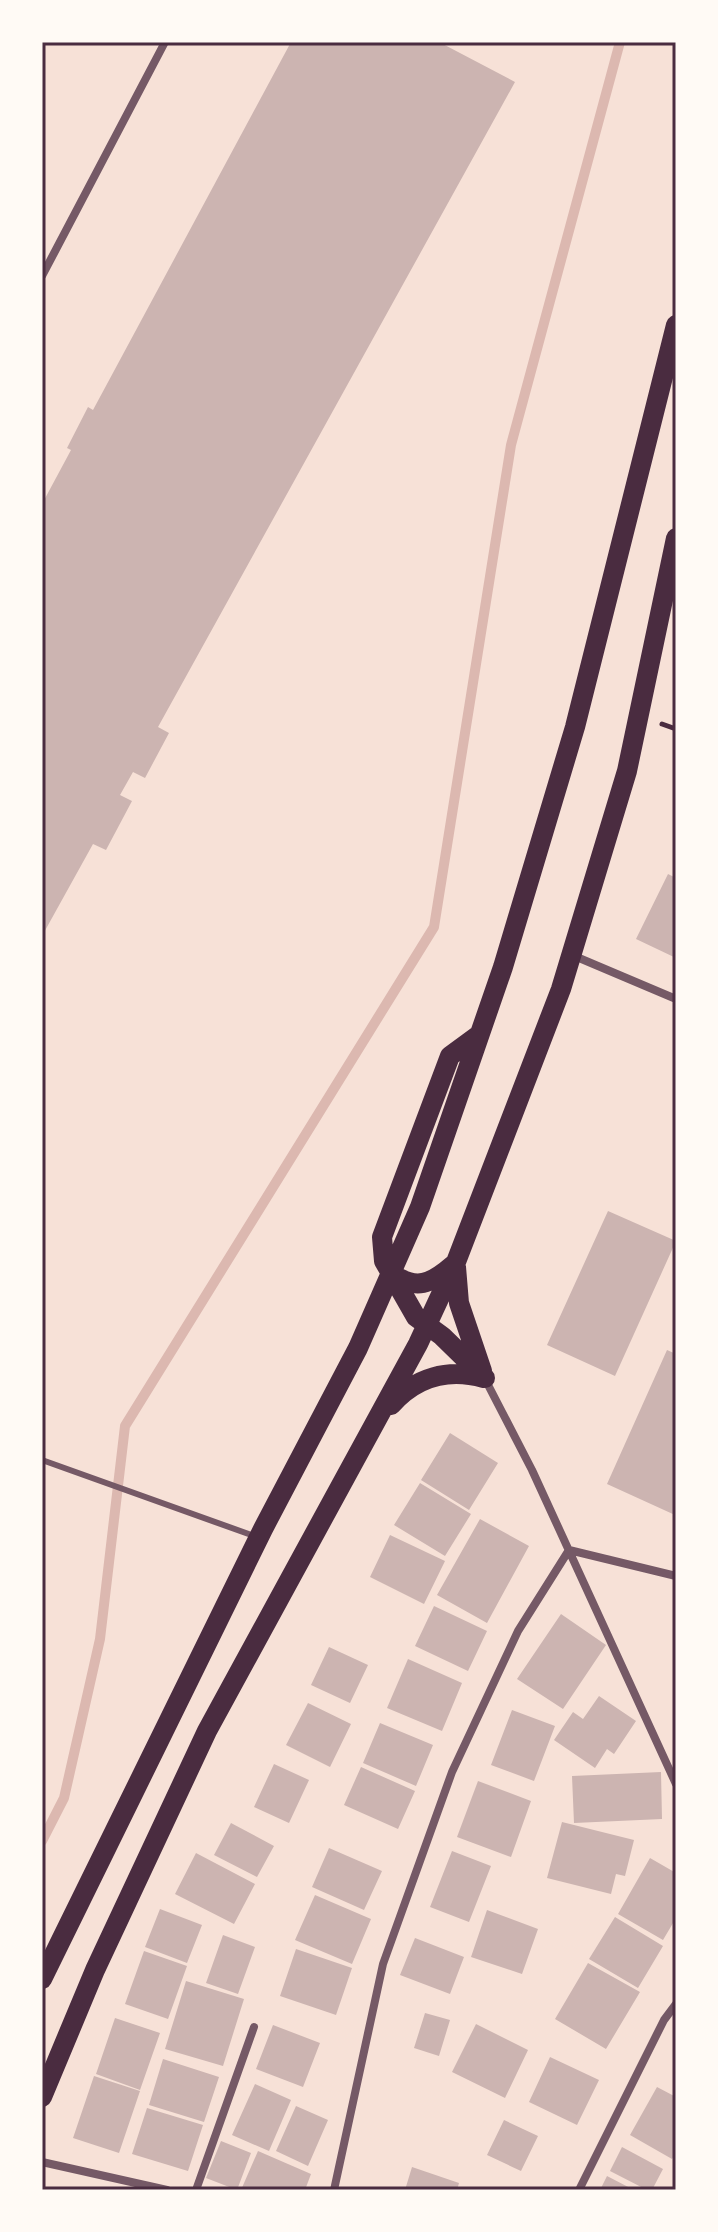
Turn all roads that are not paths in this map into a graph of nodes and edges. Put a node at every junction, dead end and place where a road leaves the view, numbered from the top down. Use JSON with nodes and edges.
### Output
{"nodes":[{"id":1,"x":165,"y":42,"type":"edge"},
{"id":2,"x":42,"y":276,"type":"edge"},
{"id":3,"x":676,"y":325,"type":"edge"},
{"id":4,"x":675,"y":545,"type":"edge"},
{"id":5,"x":571,"y":955,"type":"junction"},
{"id":6,"x":676,"y":999,"type":"edge"},
{"id":7,"x":456,"y":1262,"type":"junction"},
{"id":8,"x":391,"y":1273,"type":"junction"},
{"id":9,"x":408,"y":1303,"type":"junction"},
{"id":10,"x":430,"y":1318,"type":"junction"},
{"id":11,"x":358,"y":1348,"type":"junction"},
{"id":12,"x":485,"y":1378,"type":"junction"},
{"id":13,"x":377,"y":1420,"type":"junction"},
{"id":14,"x":42,"y":1460,"type":"edge"},
{"id":15,"x":258,"y":1538,"type":"junction"},
{"id":16,"x":569,"y":1550,"type":"junction"},
{"id":17,"x":676,"y":1576,"type":"edge"},
{"id":18,"x":676,"y":1784,"type":"edge"},
{"id":19,"x":42,"y":1979,"type":"edge"},
{"id":20,"x":676,"y":2004,"type":"edge"},
{"id":21,"x":254,"y":2027,"type":"dead end"},
{"id":22,"x":42,"y":2097,"type":"edge"},
{"id":23,"x":42,"y":2162,"type":"edge"},
{"id":24,"x":167,"y":2190,"type":"edge"},
{"id":25,"x":196,"y":2190,"type":"edge"},
{"id":26,"x":334,"y":2190,"type":"edge"},
{"id":27,"x":579,"y":2190,"type":"edge"}],
"edges":[{"from":1,"to":2,"type":"street"},
{"from":3,"to":8,"type":"main road"},
{"from":4,"to":5,"type":"main road"},
{"from":5,"to":6,"type":"street"},
{"from":5,"to":7,"type":"main road"},
{"from":7,"to":8,"type":"main road"},
{"from":7,"to":10,"type":"main road"},
{"from":7,"to":12,"type":"main road"},
{"from":8,"to":9,"type":"main road"},
{"from":8,"to":11,"type":"main road"},
{"from":9,"to":10,"type":"main road"},
{"from":9,"to":11,"type":"main road"},
{"from":10,"to":12,"type":"main road"},
{"from":10,"to":13,"type":"main road"},
{"from":11,"to":15,"type":"main road"},
{"from":12,"to":13,"type":"main road"},
{"from":12,"to":16,"type":"street"},
{"from":13,"to":22,"type":"main road"},
{"from":14,"to":15,"type":"lane"},
{"from":15,"to":19,"type":"main road"},
{"from":16,"to":17,"type":"street"},
{"from":16,"to":18,"type":"street"},
{"from":16,"to":26,"type":"street"},
{"from":20,"to":27,"type":"street"},
{"from":21,"to":25,"type":"street"},
{"from":23,"to":24,"type":"street"}]}
